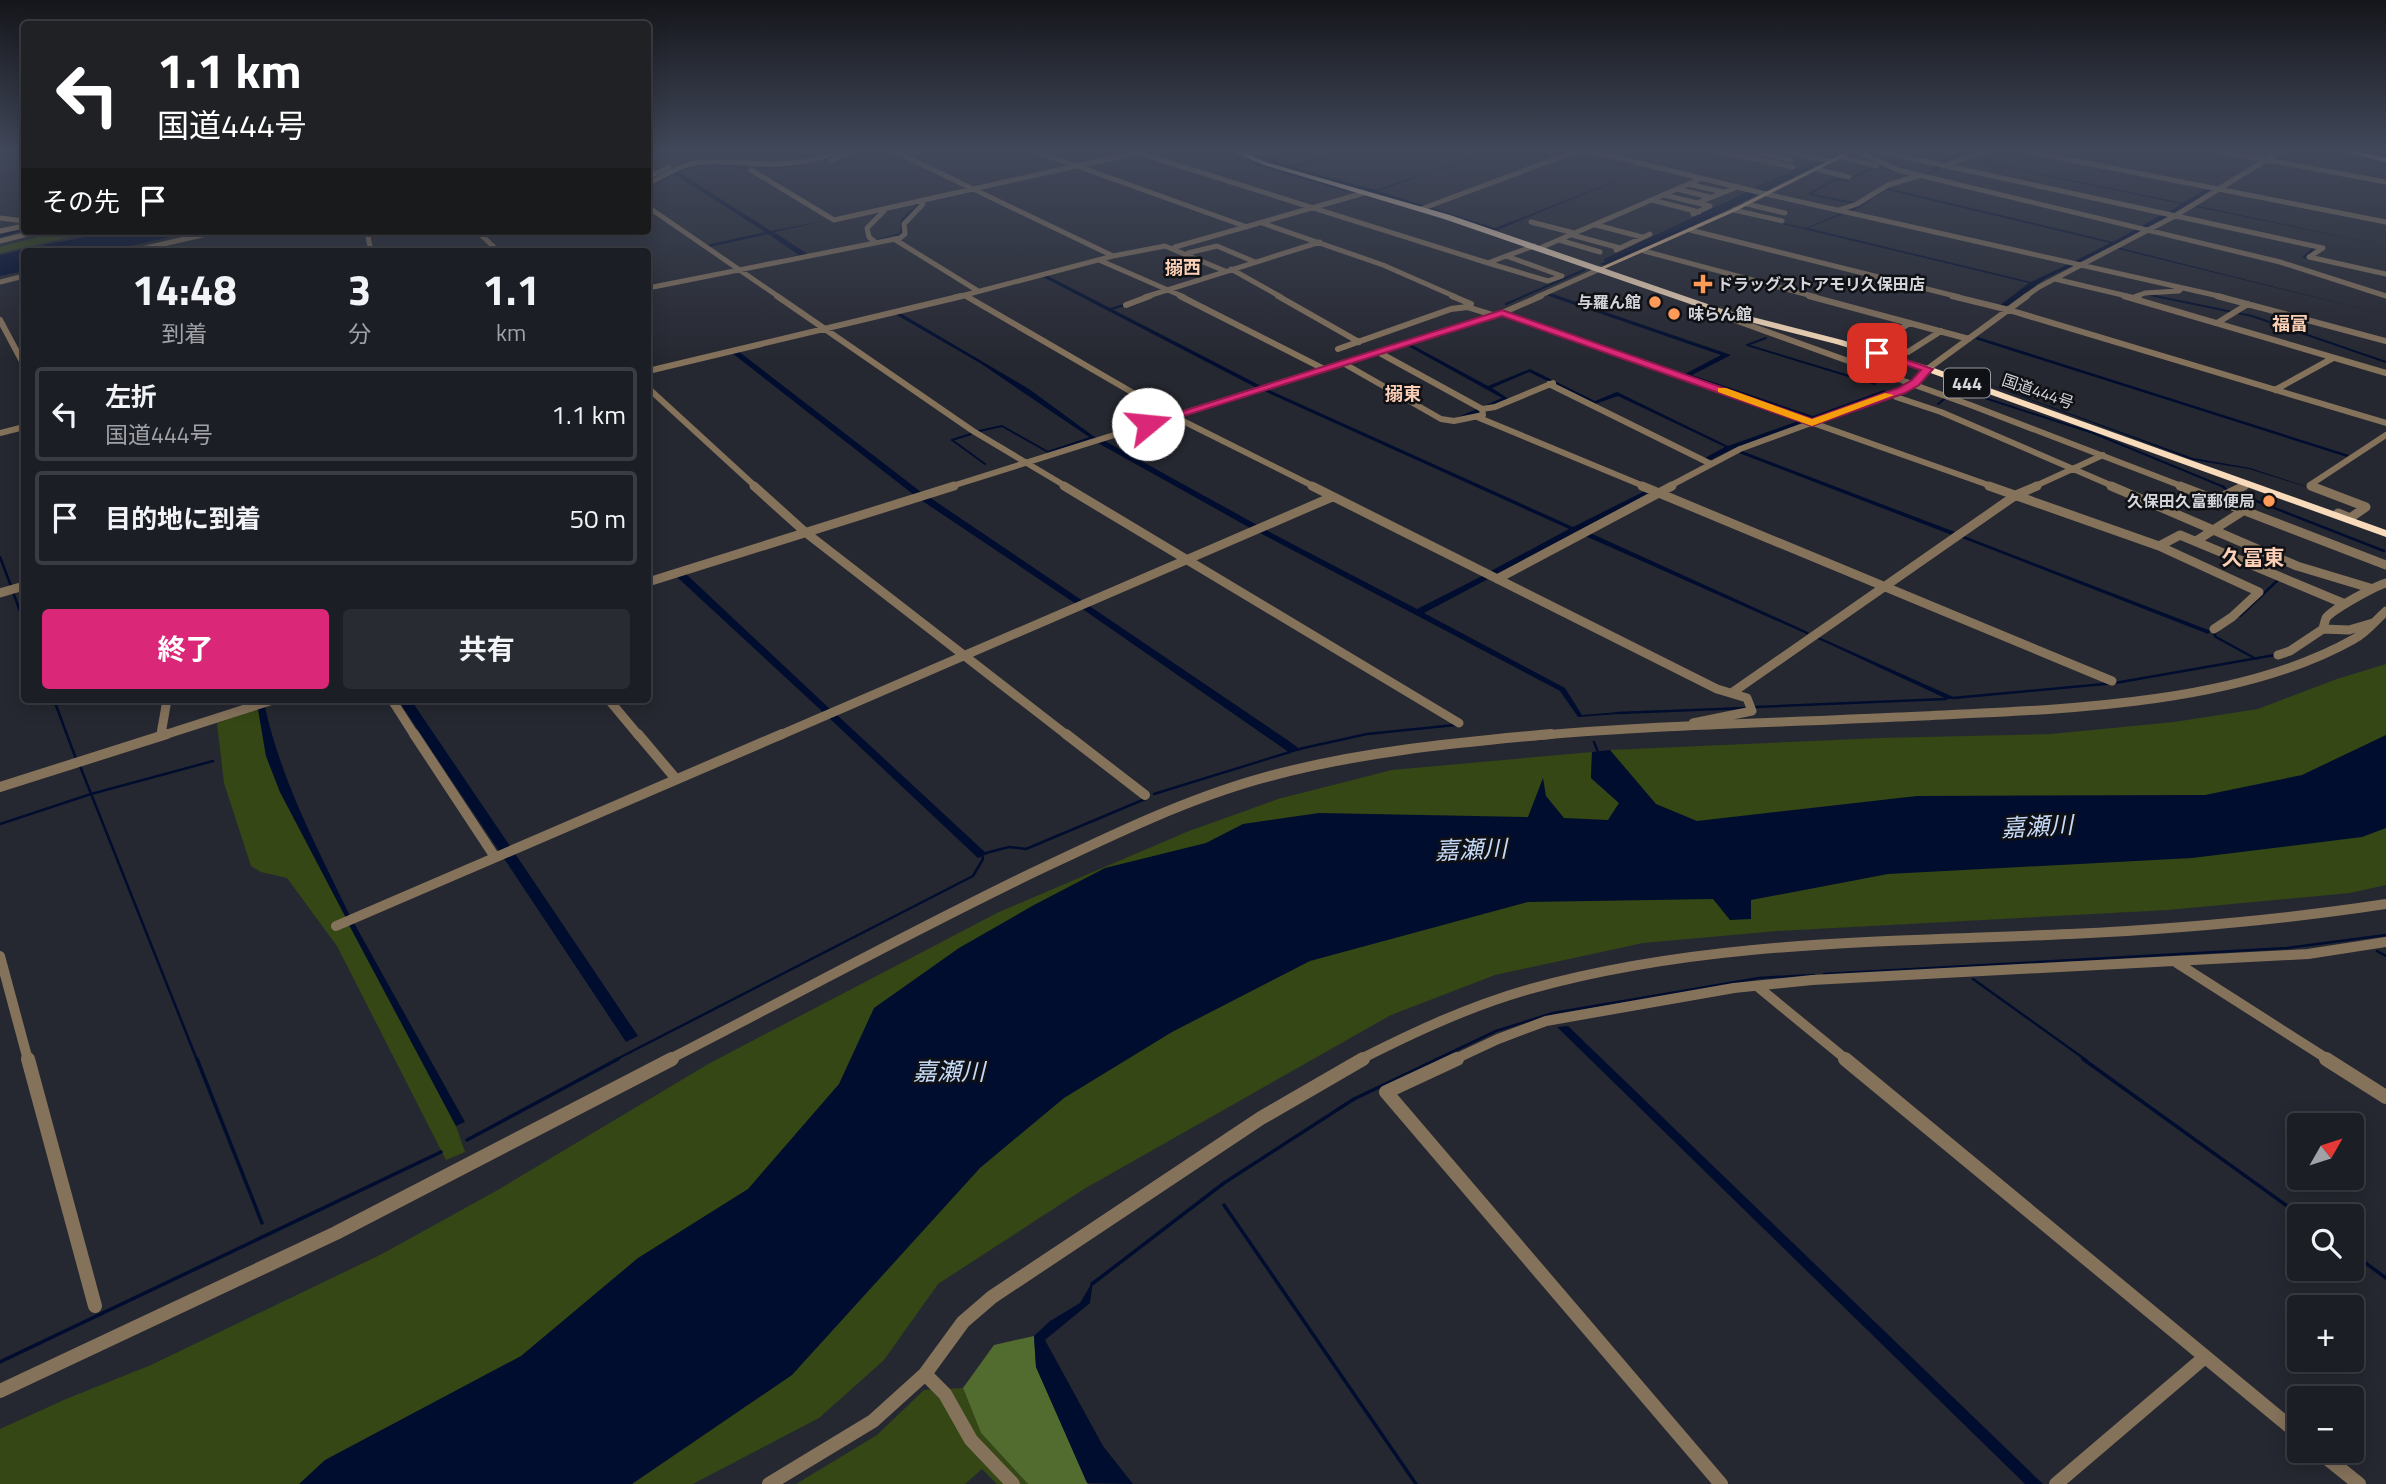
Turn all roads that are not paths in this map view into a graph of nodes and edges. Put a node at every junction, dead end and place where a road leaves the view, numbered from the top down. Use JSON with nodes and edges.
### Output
{"nodes":[{"id":1,"x":667,"y":220,"type":"edge"},
{"id":2,"x":875,"y":220,"type":"edge"},
{"id":3,"x":908,"y":220,"type":"edge"},
{"id":4,"x":1040,"y":220,"type":"edge"},
{"id":5,"x":1228,"y":220,"type":"edge"},
{"id":6,"x":1271,"y":220,"type":"edge"},
{"id":7,"x":1352,"y":220,"type":"edge"},
{"id":8,"x":1460,"y":220,"type":"edge"},
{"id":9,"x":1604,"y":220,"type":"edge"},
{"id":10,"x":1711,"y":220,"type":"edge"},
{"id":11,"x":1778,"y":220,"type":"edge"},
{"id":12,"x":1884,"y":220,"type":"edge"},
{"id":13,"x":2106,"y":220,"type":"edge"},
{"id":14,"x":2162,"y":220,"type":"edge"},
{"id":15,"x":2189,"y":220,"type":"edge"},
{"id":16,"x":1782,"y":221,"type":"dead end"},
{"id":17,"x":1531,"y":222,"type":"dead end"},
{"id":18,"x":1262,"y":223,"type":"junction"},
{"id":19,"x":1595,"y":224,"type":"junction"},
{"id":20,"x":21,"y":225,"type":"edge"},
{"id":21,"x":1247,"y":227,"type":"junction"},
{"id":22,"x":1690,"y":230,"type":"junction"},
{"id":23,"x":0,"y":231,"type":"edge"},
{"id":24,"x":2148,"y":231,"type":"junction"},
{"id":25,"x":1576,"y":233,"type":"junction"},
{"id":26,"x":1650,"y":234,"type":"dead end"},
{"id":27,"x":24,"y":235,"type":"edge"},
{"id":28,"x":202,"y":235,"type":"edge"},
{"id":29,"x":481,"y":235,"type":"edge"},
{"id":30,"x":1642,"y":237,"type":"junction"},
{"id":31,"x":894,"y":239,"type":"junction"},
{"id":32,"x":1559,"y":240,"type":"junction"},
{"id":33,"x":0,"y":241,"type":"edge"},
{"id":34,"x":1321,"y":242,"type":"junction"},
{"id":35,"x":876,"y":243,"type":"junction"},
{"id":36,"x":1628,"y":244,"type":"junction"},
{"id":37,"x":1174,"y":247,"type":"junction"},
{"id":38,"x":1537,"y":247,"type":"junction"},
{"id":39,"x":146,"y":248,"type":"edge"},
{"id":40,"x":495,"y":248,"type":"edge"},
{"id":41,"x":1644,"y":251,"type":"junction"},
{"id":42,"x":1600,"y":252,"type":"dead end"},
{"id":43,"x":1187,"y":253,"type":"junction"},
{"id":44,"x":1113,"y":256,"type":"junction"},
{"id":45,"x":1506,"y":256,"type":"junction"},
{"id":46,"x":1099,"y":260,"type":"junction"},
{"id":47,"x":1255,"y":262,"type":"junction"},
{"id":48,"x":1488,"y":263,"type":"junction"},
{"id":49,"x":2080,"y":264,"type":"junction"},
{"id":50,"x":738,"y":269,"type":"junction"},
{"id":51,"x":1600,"y":269,"type":"junction"},
{"id":52,"x":1228,"y":270,"type":"junction"},
{"id":53,"x":2386,"y":274,"type":"edge"},
{"id":54,"x":21,"y":277,"type":"edge"},
{"id":55,"x":2053,"y":280,"type":"junction"},
{"id":56,"x":0,"y":282,"type":"edge"},
{"id":57,"x":651,"y":287,"type":"edge"},
{"id":58,"x":2184,"y":287,"type":"junction"},
{"id":59,"x":1167,"y":289,"type":"junction"},
{"id":60,"x":978,"y":291,"type":"junction"},
{"id":61,"x":965,"y":295,"type":"junction"},
{"id":62,"x":2386,"y":296,"type":"edge"},
{"id":63,"x":2137,"y":301,"type":"junction"},
{"id":64,"x":1125,"y":304,"type":"dead end"},
{"id":65,"x":2248,"y":304,"type":"junction"},
{"id":66,"x":1467,"y":307,"type":"junction"},
{"id":67,"x":2007,"y":309,"type":"junction"},
{"id":68,"x":1502,"y":313,"type":"junction"},
{"id":69,"x":1722,"y":313,"type":"junction"},
{"id":70,"x":1493,"y":316,"type":"junction"},
{"id":71,"x":0,"y":320,"type":"edge"},
{"id":72,"x":1910,"y":323,"type":"junction"},
{"id":73,"x":2217,"y":323,"type":"junction"},
{"id":74,"x":824,"y":329,"type":"junction"},
{"id":75,"x":1941,"y":331,"type":"junction"},
{"id":76,"x":1964,"y":338,"type":"junction"},
{"id":77,"x":2386,"y":341,"type":"edge"},
{"id":78,"x":1359,"y":342,"type":"junction"},
{"id":79,"x":1338,"y":349,"type":"dead end"},
{"id":80,"x":1378,"y":352,"type":"junction"},
{"id":81,"x":21,"y":359,"type":"edge"},
{"id":82,"x":2331,"y":359,"type":"junction"},
{"id":83,"x":1343,"y":363,"type":"junction"},
{"id":84,"x":1324,"y":369,"type":"junction"},
{"id":85,"x":1928,"y":369,"type":"junction"},
{"id":86,"x":651,"y":370,"type":"edge"},
{"id":87,"x":2386,"y":373,"type":"edge"},
{"id":88,"x":1558,"y":381,"type":"dead end"},
{"id":89,"x":1549,"y":384,"type":"junction"},
{"id":90,"x":1912,"y":384,"type":"junction"},
{"id":91,"x":651,"y":390,"type":"edge"},
{"id":92,"x":2275,"y":390,"type":"junction"},
{"id":93,"x":1894,"y":393,"type":"junction"},
{"id":94,"x":1482,"y":409,"type":"junction"},
{"id":95,"x":1173,"y":416,"type":"junction"},
{"id":96,"x":1477,"y":417,"type":"junction"},
{"id":97,"x":1812,"y":422,"type":"junction"},
{"id":98,"x":2386,"y":423,"type":"edge"},
{"id":99,"x":21,"y":428,"type":"edge"},
{"id":100,"x":0,"y":433,"type":"edge"},
{"id":101,"x":2386,"y":435,"type":"edge"},
{"id":102,"x":2103,"y":456,"type":"junction"},
{"id":103,"x":1024,"y":462,"type":"junction"},
{"id":104,"x":1711,"y":464,"type":"junction"},
{"id":105,"x":2074,"y":468,"type":"junction"},
{"id":106,"x":2247,"y":484,"type":"junction"},
{"id":107,"x":1658,"y":493,"type":"junction"},
{"id":108,"x":2016,"y":495,"type":"junction"},
{"id":109,"x":2281,"y":496,"type":"junction"},
{"id":110,"x":1332,"y":498,"type":"junction"},
{"id":111,"x":2217,"y":499,"type":"junction"},
{"id":112,"x":2243,"y":511,"type":"junction"},
{"id":113,"x":2350,"y":517,"type":"junction"},
{"id":114,"x":2218,"y":530,"type":"junction"},
{"id":115,"x":805,"y":532,"type":"junction"},
{"id":116,"x":2386,"y":532,"type":"edge"},
{"id":117,"x":2196,"y":541,"type":"junction"},
{"id":118,"x":2159,"y":546,"type":"junction"},
{"id":119,"x":2386,"y":554,"type":"edge"},
{"id":120,"x":1185,"y":560,"type":"junction"},
{"id":121,"x":2382,"y":563,"type":"edge"},
{"id":122,"x":1497,"y":579,"type":"junction"},
{"id":123,"x":651,"y":581,"type":"edge"},
{"id":124,"x":2386,"y":583,"type":"edge"},
{"id":125,"x":21,"y":587,"type":"edge"},
{"id":126,"x":1885,"y":587,"type":"junction"},
{"id":127,"x":2370,"y":587,"type":"junction"},
{"id":128,"x":0,"y":593,"type":"edge"},
{"id":129,"x":2345,"y":604,"type":"junction"},
{"id":130,"x":2386,"y":611,"type":"edge"},
{"id":131,"x":2374,"y":624,"type":"junction"},
{"id":132,"x":2214,"y":629,"type":"dead end"},
{"id":133,"x":2323,"y":629,"type":"junction"},
{"id":134,"x":2278,"y":655,"type":"dead end"},
{"id":135,"x":964,"y":656,"type":"junction"},
{"id":136,"x":2112,"y":681,"type":"dead end"},
{"id":137,"x":1732,"y":692,"type":"junction"},
{"id":138,"x":166,"y":703,"type":"edge"},
{"id":139,"x":264,"y":703,"type":"edge"},
{"id":140,"x":394,"y":703,"type":"edge"},
{"id":141,"x":611,"y":703,"type":"edge"},
{"id":142,"x":1459,"y":723,"type":"dead end"},
{"id":143,"x":1689,"y":728,"type":"junction"},
{"id":144,"x":161,"y":734,"type":"junction"},
{"id":145,"x":676,"y":779,"type":"junction"},
{"id":146,"x":0,"y":787,"type":"edge"},
{"id":147,"x":1145,"y":795,"type":"dead end"},
{"id":148,"x":495,"y":858,"type":"junction"},
{"id":149,"x":2386,"y":904,"type":"edge"},
{"id":150,"x":336,"y":926,"type":"dead end"},
{"id":151,"x":2386,"y":942,"type":"edge"},
{"id":152,"x":0,"y":956,"type":"edge"},
{"id":153,"x":2177,"y":962,"type":"junction"},
{"id":154,"x":1758,"y":987,"type":"junction"},
{"id":155,"x":2386,"y":1097,"type":"edge"},
{"id":156,"x":95,"y":1306,"type":"dead end"},
{"id":157,"x":2205,"y":1357,"type":"junction"},
{"id":158,"x":925,"y":1374,"type":"junction"},
{"id":159,"x":0,"y":1391,"type":"edge"},
{"id":160,"x":2287,"y":1424,"type":"edge"},
{"id":161,"x":2333,"y":1463,"type":"edge"},
{"id":162,"x":769,"y":1484,"type":"edge"},
{"id":163,"x":1013,"y":1484,"type":"edge"},
{"id":164,"x":1721,"y":1484,"type":"edge"},
{"id":165,"x":2056,"y":1484,"type":"edge"},
{"id":166,"x":2358,"y":1484,"type":"edge"}],
"edges":[{"from":1,"to":50,"type":"street"},
{"from":2,"to":35,"type":"street"},
{"from":3,"to":31,"type":"street"},
{"from":4,"to":44,"type":"street"},
{"from":5,"to":21,"type":"street"},
{"from":6,"to":18,"type":"street"},
{"from":7,"to":48,"type":"street"},
{"from":8,"to":38,"type":"highway","name":"国道444号","number":"444"},
{"from":9,"to":19,"type":"street"},
{"from":10,"to":22,"type":"main road"},
{"from":11,"to":16,"type":"street"},
{"from":12,"to":49,"type":"street"},
{"from":13,"to":24,"type":"street"},
{"from":14,"to":24,"type":"street"},
{"from":15,"to":53,"type":"street"},
{"from":17,"to":25,"type":"street"},
{"from":18,"to":21,"type":"street"},
{"from":18,"to":34,"type":"street"},
{"from":19,"to":25,"type":"street"},
{"from":19,"to":30,"type":"street"},
{"from":20,"to":23,"type":"street"},
{"from":21,"to":37,"type":"street"},
{"from":22,"to":41,"type":"main road"},
{"from":22,"to":67,"type":"street"},
{"from":24,"to":49,"type":"street"},
{"from":24,"to":62,"type":"street"},
{"from":25,"to":32,"type":"street"},
{"from":25,"to":36,"type":"street"},
{"from":25,"to":36,"type":"street"},
{"from":26,"to":30,"type":"street"},
{"from":27,"to":33,"type":"street"},
{"from":28,"to":39,"type":"street"},
{"from":29,"to":40,"type":"street"},
{"from":30,"to":36,"type":"street"},
{"from":31,"to":35,"type":"street"},
{"from":31,"to":60,"type":"street"},
{"from":32,"to":38,"type":"street"},
{"from":32,"to":42,"type":"street"},
{"from":34,"to":47,"type":"street"},
{"from":34,"to":66,"type":"street"},
{"from":35,"to":50,"type":"street"},
{"from":37,"to":43,"type":"street"},
{"from":37,"to":44,"type":"street"},
{"from":38,"to":45,"type":"street"},
{"from":38,"to":51,"type":"highway","name":"国道444号","number":"444"},
{"from":41,"to":51,"type":"main road"},
{"from":41,"to":72,"type":"street"},
{"from":43,"to":47,"type":"street"},
{"from":43,"to":52,"type":"street"},
{"from":44,"to":46,"type":"street"},
{"from":45,"to":48,"type":"street"},
{"from":45,"to":48,"type":"street"},
{"from":46,"to":59,"type":"street"},
{"from":46,"to":60,"type":"street"},
{"from":47,"to":52,"type":"street"},
{"from":49,"to":55,"type":"street"},
{"from":49,"to":58,"type":"street"},
{"from":50,"to":57,"type":"street"},
{"from":50,"to":74,"type":"street"},
{"from":51,"to":68,"type":"street"},
{"from":51,"to":69,"type":"highway","name":"国道444号","number":"444"},
{"from":52,"to":59,"type":"street"},
{"from":52,"to":78,"type":"street"},
{"from":54,"to":56,"type":"street"},
{"from":55,"to":63,"type":"street"},
{"from":55,"to":67,"type":"street"},
{"from":58,"to":63,"type":"street"},
{"from":58,"to":65,"type":"street"},
{"from":59,"to":64,"type":"street"},
{"from":59,"to":84,"type":"street"},
{"from":60,"to":61,"type":"street"},
{"from":61,"to":74,"type":"street"},
{"from":61,"to":95,"type":"street"},
{"from":63,"to":73,"type":"street"},
{"from":65,"to":73,"type":"street"},
{"from":65,"to":77,"type":"street"},
{"from":66,"to":70,"type":"street"},
{"from":66,"to":78,"type":"street"},
{"from":67,"to":76,"type":"street"},
{"from":67,"to":92,"type":"street"},
{"from":68,"to":70,"type":"street"},
{"from":68,"to":97,"type":"street"},
{"from":69,"to":85,"type":"highway","name":"国道444号","number":"444"},
{"from":69,"to":90,"type":"street"},
{"from":70,"to":80,"type":"street"},
{"from":71,"to":81,"type":"street"},
{"from":72,"to":75,"type":"street"},
{"from":72,"to":75,"type":"street"},
{"from":73,"to":82,"type":"street"},
{"from":74,"to":86,"type":"street"},
{"from":74,"to":103,"type":"street"},
{"from":75,"to":76,"type":"street"},
{"from":76,"to":85,"type":"street"},
{"from":78,"to":79,"type":"street"},
{"from":80,"to":83,"type":"street"},
{"from":80,"to":94,"type":"street"},
{"from":82,"to":87,"type":"street"},
{"from":82,"to":92,"type":"street"},
{"from":83,"to":84,"type":"street"},
{"from":83,"to":96,"type":"street"},
{"from":84,"to":95,"type":"street"},
{"from":85,"to":90,"type":"street"},
{"from":85,"to":106,"type":"highway","name":"国道444号","number":"444"},
{"from":88,"to":89,"type":"street"},
{"from":89,"to":94,"type":"street"},
{"from":89,"to":104,"type":"street"},
{"from":90,"to":93,"type":"street"},
{"from":90,"to":102,"type":"street"},
{"from":91,"to":115,"type":"street"},
{"from":92,"to":98,"type":"street"},
{"from":93,"to":97,"type":"street"},
{"from":93,"to":105,"type":"street"},
{"from":94,"to":96,"type":"street"},
{"from":95,"to":103,"type":"street"},
{"from":95,"to":110,"type":"street"},
{"from":96,"to":107,"type":"street"},
{"from":97,"to":104,"type":"street"},
{"from":97,"to":108,"type":"street"},
{"from":99,"to":100,"type":"street"},
{"from":101,"to":113,"type":"street"},
{"from":102,"to":105,"type":"street"},
{"from":102,"to":111,"type":"street"},
{"from":103,"to":115,"type":"street"},
{"from":103,"to":120,"type":"street"},
{"from":104,"to":107,"type":"street"},
{"from":105,"to":108,"type":"street"},
{"from":105,"to":114,"type":"street"},
{"from":106,"to":109,"type":"highway","name":"国道444号","number":"444"},
{"from":106,"to":111,"type":"street"},
{"from":107,"to":122,"type":"street"},
{"from":107,"to":126,"type":"street"},
{"from":108,"to":118,"type":"street"},
{"from":108,"to":126,"type":"street"},
{"from":109,"to":113,"type":"street"},
{"from":109,"to":116,"type":"highway","name":"国道444号","number":"444"},
{"from":110,"to":120,"type":"street"},
{"from":110,"to":122,"type":"street"},
{"from":111,"to":112,"type":"street"},
{"from":112,"to":114,"type":"street"},
{"from":112,"to":121,"type":"street"},
{"from":113,"to":116,"type":"street"},
{"from":114,"to":117,"type":"street"},
{"from":114,"to":127,"type":"street"},
{"from":115,"to":123,"type":"street"},
{"from":115,"to":135,"type":"street"},
{"from":117,"to":118,"type":"street"},
{"from":117,"to":129,"type":"street"},
{"from":118,"to":132,"type":"street"},
{"from":119,"to":121,"type":"street"},
{"from":120,"to":135,"type":"street"},
{"from":120,"to":142,"type":"street"},
{"from":122,"to":137,"type":"street"},
{"from":124,"to":127,"type":"street"},
{"from":125,"to":128,"type":"street"},
{"from":126,"to":136,"type":"street"},
{"from":126,"to":137,"type":"street"},
{"from":127,"to":129,"type":"street"},
{"from":129,"to":133,"type":"street"},
{"from":130,"to":131,"type":"street"},
{"from":131,"to":133,"type":"street"},
{"from":131,"to":143,"type":"street"},
{"from":133,"to":134,"type":"street"},
{"from":135,"to":145,"type":"street"},
{"from":135,"to":147,"type":"street"},
{"from":137,"to":143,"type":"street"},
{"from":138,"to":144,"type":"street"},
{"from":139,"to":144,"type":"street"},
{"from":140,"to":148,"type":"street"},
{"from":141,"to":145,"type":"street"},
{"from":143,"to":159,"type":"street"},
{"from":144,"to":146,"type":"street"},
{"from":145,"to":148,"type":"street"},
{"from":148,"to":150,"type":"street"},
{"from":149,"to":158,"type":"street"},
{"from":151,"to":153,"type":"street"},
{"from":152,"to":156,"type":"street"},
{"from":153,"to":154,"type":"street"},
{"from":153,"to":155,"type":"street"},
{"from":154,"to":157,"type":"street"},
{"from":154,"to":164,"type":"street"},
{"from":157,"to":160,"type":"street"},
{"from":157,"to":165,"type":"street"},
{"from":158,"to":162,"type":"street"},
{"from":158,"to":163,"type":"street"},
{"from":161,"to":166,"type":"street"}]}
